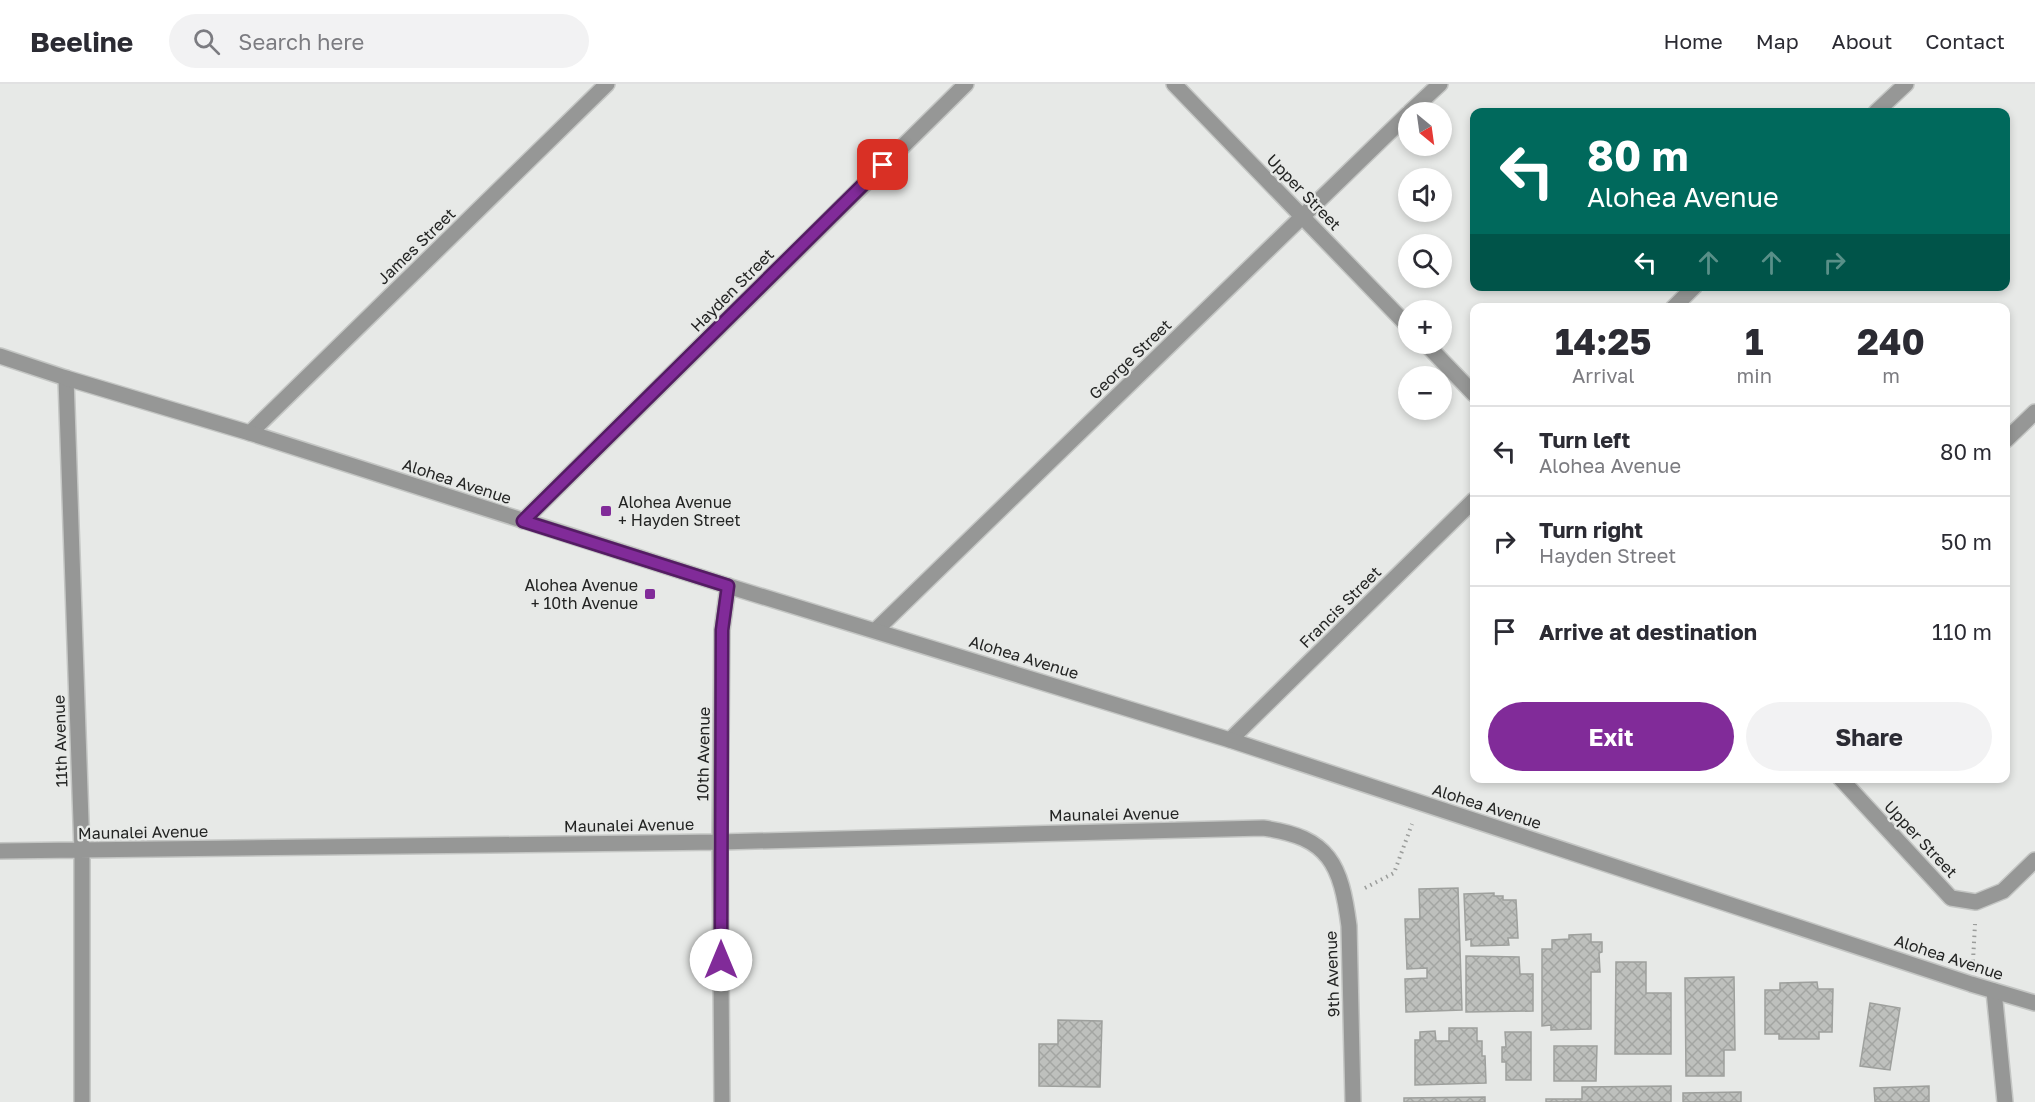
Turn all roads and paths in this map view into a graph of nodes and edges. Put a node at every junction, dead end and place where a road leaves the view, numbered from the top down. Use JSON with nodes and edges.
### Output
{"nodes":[{"id":1,"x":607,"y":84,"type":"edge"},
{"id":2,"x":966,"y":84,"type":"edge"},
{"id":3,"x":1174,"y":84,"type":"edge"},
{"id":4,"x":1440,"y":84,"type":"edge"},
{"id":5,"x":1906,"y":84,"type":"edge"},
{"id":6,"x":1421,"y":102,"type":"edge"},
{"id":7,"x":1880,"y":108,"type":"edge"},
{"id":8,"x":1398,"y":124,"type":"edge"},
{"id":9,"x":1303,"y":216,"type":"junction"},
{"id":10,"x":1690,"y":291,"type":"edge"},
{"id":11,"x":1678,"y":303,"type":"edge"},
{"id":12,"x":1398,"y":316,"type":"edge"},
{"id":13,"x":1436,"y":354,"type":"edge"},
{"id":14,"x":0,"y":356,"type":"edge"},
{"id":15,"x":66,"y":378,"type":"junction"},
{"id":16,"x":1470,"y":390,"type":"edge"},
{"id":17,"x":2035,"y":412,"type":"edge"},
{"id":18,"x":250,"y":433,"type":"junction"},
{"id":19,"x":2010,"y":436,"type":"edge"},
{"id":20,"x":1470,"y":504,"type":"edge"},
{"id":21,"x":523,"y":521,"type":"junction"},
{"id":22,"x":728,"y":586,"type":"junction"},
{"id":23,"x":876,"y":630,"type":"junction"},
{"id":24,"x":1230,"y":740,"type":"junction"},
{"id":25,"x":1845,"y":783,"type":"edge"},
{"id":26,"x":1419,"y":802,"type":"junction"},
{"id":27,"x":720,"y":842,"type":"junction"},
{"id":28,"x":0,"y":851,"type":"edge"},
{"id":29,"x":82,"y":851,"type":"junction"},
{"id":30,"x":1324,"y":851,"type":"joint"},
{"id":31,"x":2035,"y":860,"type":"edge"},
{"id":32,"x":1345,"y":898,"type":"junction"},
{"id":33,"x":1976,"y":902,"type":"junction"},
{"id":34,"x":1971,"y":984,"type":"junction"},
{"id":35,"x":1995,"y":991,"type":"junction"},
{"id":36,"x":2035,"y":1003,"type":"edge"},
{"id":37,"x":82,"y":1102,"type":"edge"},
{"id":38,"x":722,"y":1102,"type":"edge"},
{"id":39,"x":1353,"y":1102,"type":"edge"},
{"id":40,"x":2005,"y":1102,"type":"edge"}],
"edges":[{"from":1,"to":18,"type":"street","name":"James Street"},
{"from":2,"to":21,"type":"street","name":"Hayden Street"},
{"from":3,"to":9,"type":"street","name":"Upper Street"},
{"from":4,"to":6,"type":"street","name":"George Street"},
{"from":5,"to":7,"type":"street"},
{"from":8,"to":9,"type":"street","name":"George Street"},
{"from":9,"to":12,"type":"street","name":"Upper Street"},
{"from":9,"to":23,"type":"street","name":"George Street"},
{"from":10,"to":11,"type":"street"},
{"from":13,"to":16,"type":"street"},
{"from":14,"to":15,"type":"street","name":"Alohea Avenue"},
{"from":15,"to":18,"type":"street","name":"Alohea Avenue"},
{"from":15,"to":29,"type":"street","name":"11th Avenue"},
{"from":17,"to":19,"type":"street"},
{"from":18,"to":21,"type":"street","name":"Alohea Avenue"},
{"from":20,"to":24,"type":"street","name":"Francis Street"},
{"from":21,"to":22,"type":"street","name":"Alohea Avenue"},
{"from":22,"to":23,"type":"street","name":"Alohea Avenue"},
{"from":22,"to":27,"type":"street","name":"10th Avenue"},
{"from":23,"to":24,"type":"street","name":"Alohea Avenue"},
{"from":24,"to":26,"type":"street","name":"Alohea Avenue"},
{"from":25,"to":33,"type":"street","name":"Upper Street"},
{"from":26,"to":32,"type":"path"},
{"from":26,"to":34,"type":"street","name":"Alohea Avenue"},
{"from":27,"to":29,"type":"street","name":"Maunalei Avenue"},
{"from":27,"to":30,"type":"street","name":"Maunalei Avenue"},
{"from":27,"to":38,"type":"street","name":"10th Avenue"},
{"from":28,"to":29,"type":"street","name":"Maunalei Avenue"},
{"from":29,"to":37,"type":"street","name":"11th Avenue"},
{"from":30,"to":32,"type":"street","name":"9th Avenue"},
{"from":31,"to":33,"type":"street"},
{"from":32,"to":39,"type":"street","name":"9th Avenue"},
{"from":33,"to":34,"type":"path"},
{"from":34,"to":35,"type":"street","name":"Alohea Avenue"},
{"from":35,"to":36,"type":"street","name":"Alohea Avenue"},
{"from":35,"to":40,"type":"street"}]}
